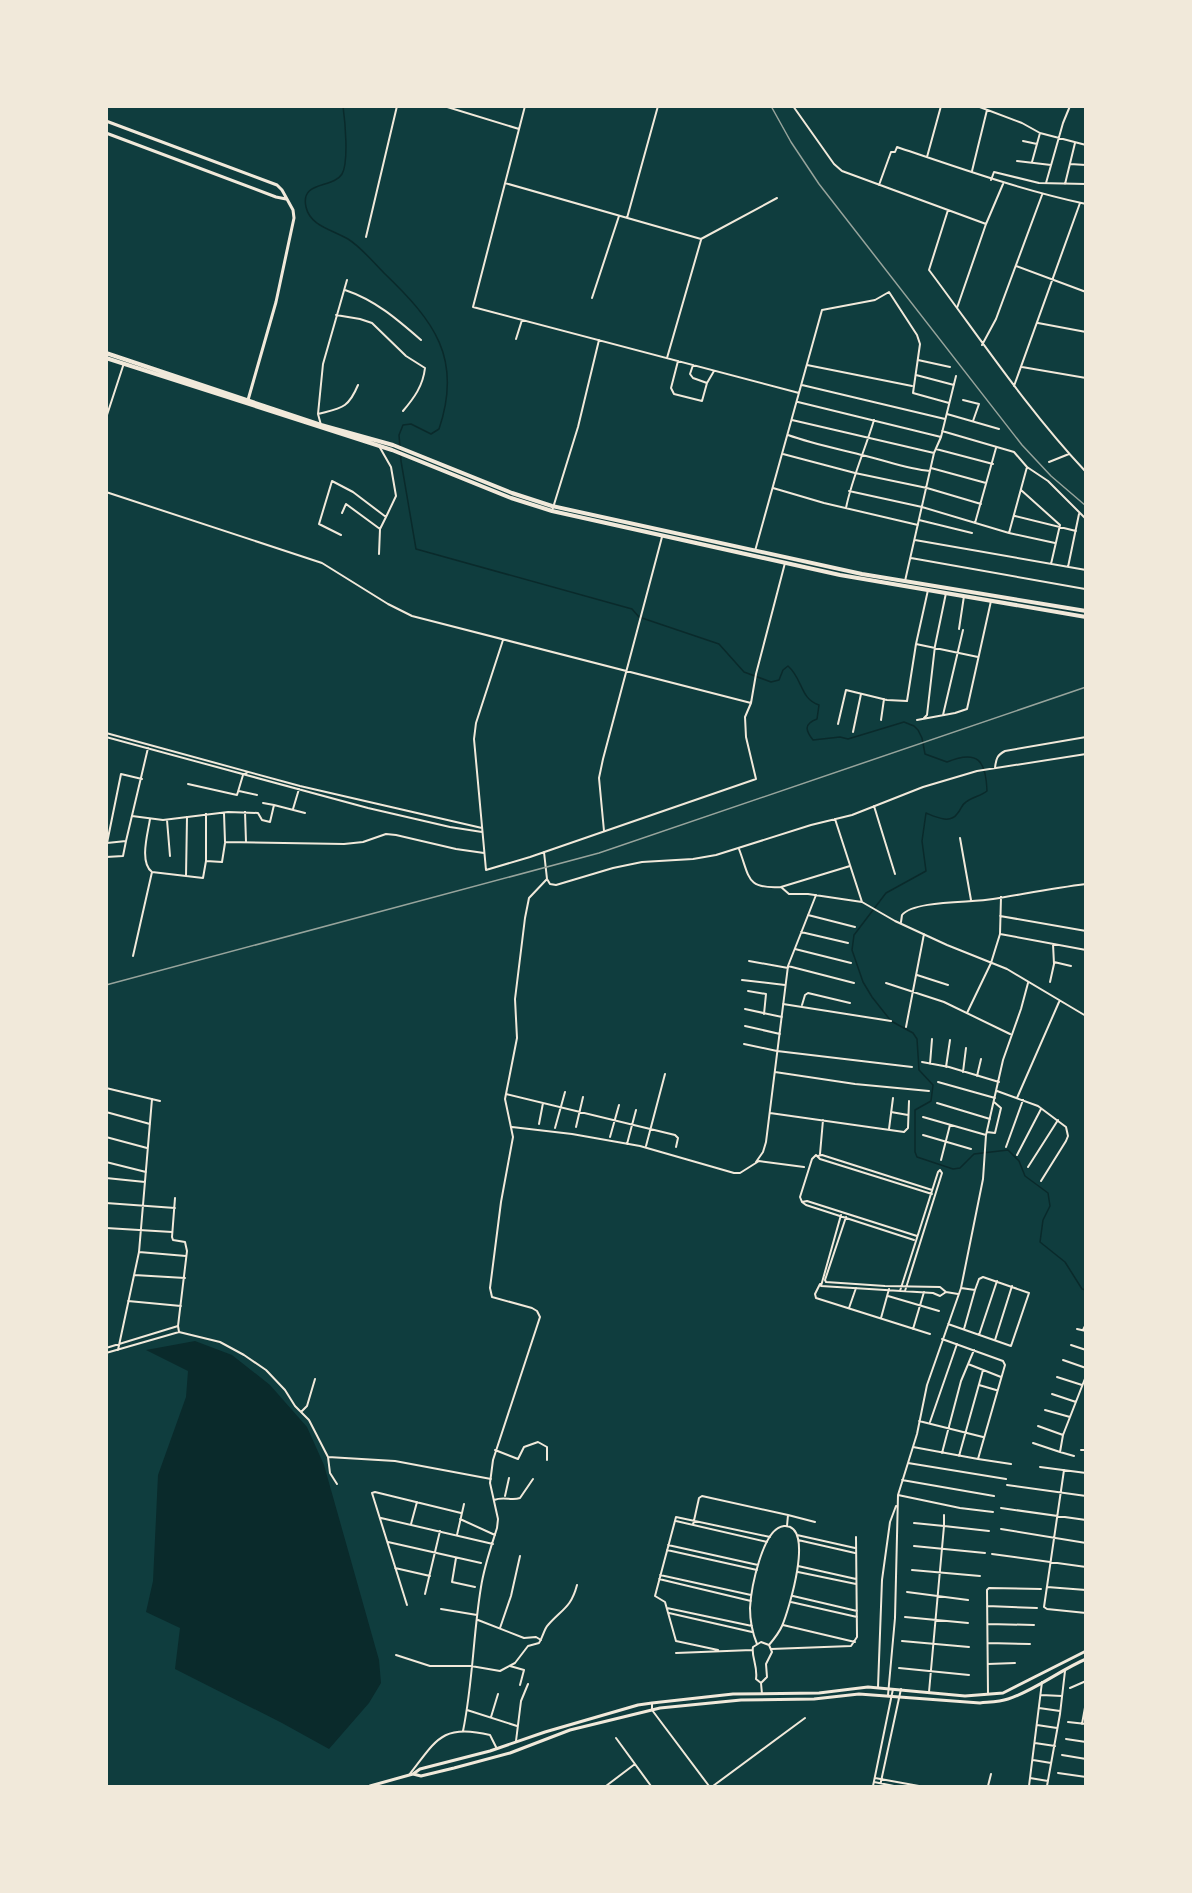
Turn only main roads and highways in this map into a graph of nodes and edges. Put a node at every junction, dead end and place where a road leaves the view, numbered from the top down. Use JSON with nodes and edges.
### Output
{"nodes":[{"id":1,"x":106,"y":121,"type":"edge"},
{"id":2,"x":106,"y":133,"type":"edge"},
{"id":3,"x":286,"y":199,"type":"junction"},
{"id":4,"x":106,"y":353,"type":"edge"},
{"id":5,"x":106,"y":358,"type":"edge"},
{"id":6,"x":124,"y":362,"type":"junction"},
{"id":7,"x":247,"y":403,"type":"junction"},
{"id":8,"x":392,"y":447,"type":"junction"},
{"id":9,"x":552,"y":508,"type":"junction"},
{"id":10,"x":1055,"y":605,"type":"junction"},
{"id":11,"x":1054,"y":611,"type":"junction"},
{"id":12,"x":1086,"y":611,"type":"edge"},
{"id":13,"x":1086,"y":617,"type":"edge"},
{"id":14,"x":1086,"y":1651,"type":"edge"},
{"id":15,"x":1086,"y":1659,"type":"edge"},
{"id":16,"x":413,"y":1774,"type":"junction"},
{"id":17,"x":370,"y":1786,"type":"edge"}],
"edges":[{"from":1,"to":3,"type":"main road"},
{"from":2,"to":3,"type":"main road"},
{"from":3,"to":7,"type":"main road"},
{"from":4,"to":6,"type":"main road"},
{"from":5,"to":6,"type":"main road"},
{"from":6,"to":7,"type":"main road"},
{"from":7,"to":8,"type":"main road"},
{"from":7,"to":8,"type":"main road"},
{"from":8,"to":9,"type":"main road"},
{"from":9,"to":10,"type":"main road"},
{"from":9,"to":11,"type":"main road"},
{"from":10,"to":11,"type":"main road"},
{"from":10,"to":12,"type":"main road"},
{"from":11,"to":13,"type":"main road"},
{"from":14,"to":16,"type":"main road"},
{"from":15,"to":16,"type":"main road"},
{"from":16,"to":17,"type":"main road"}]}
